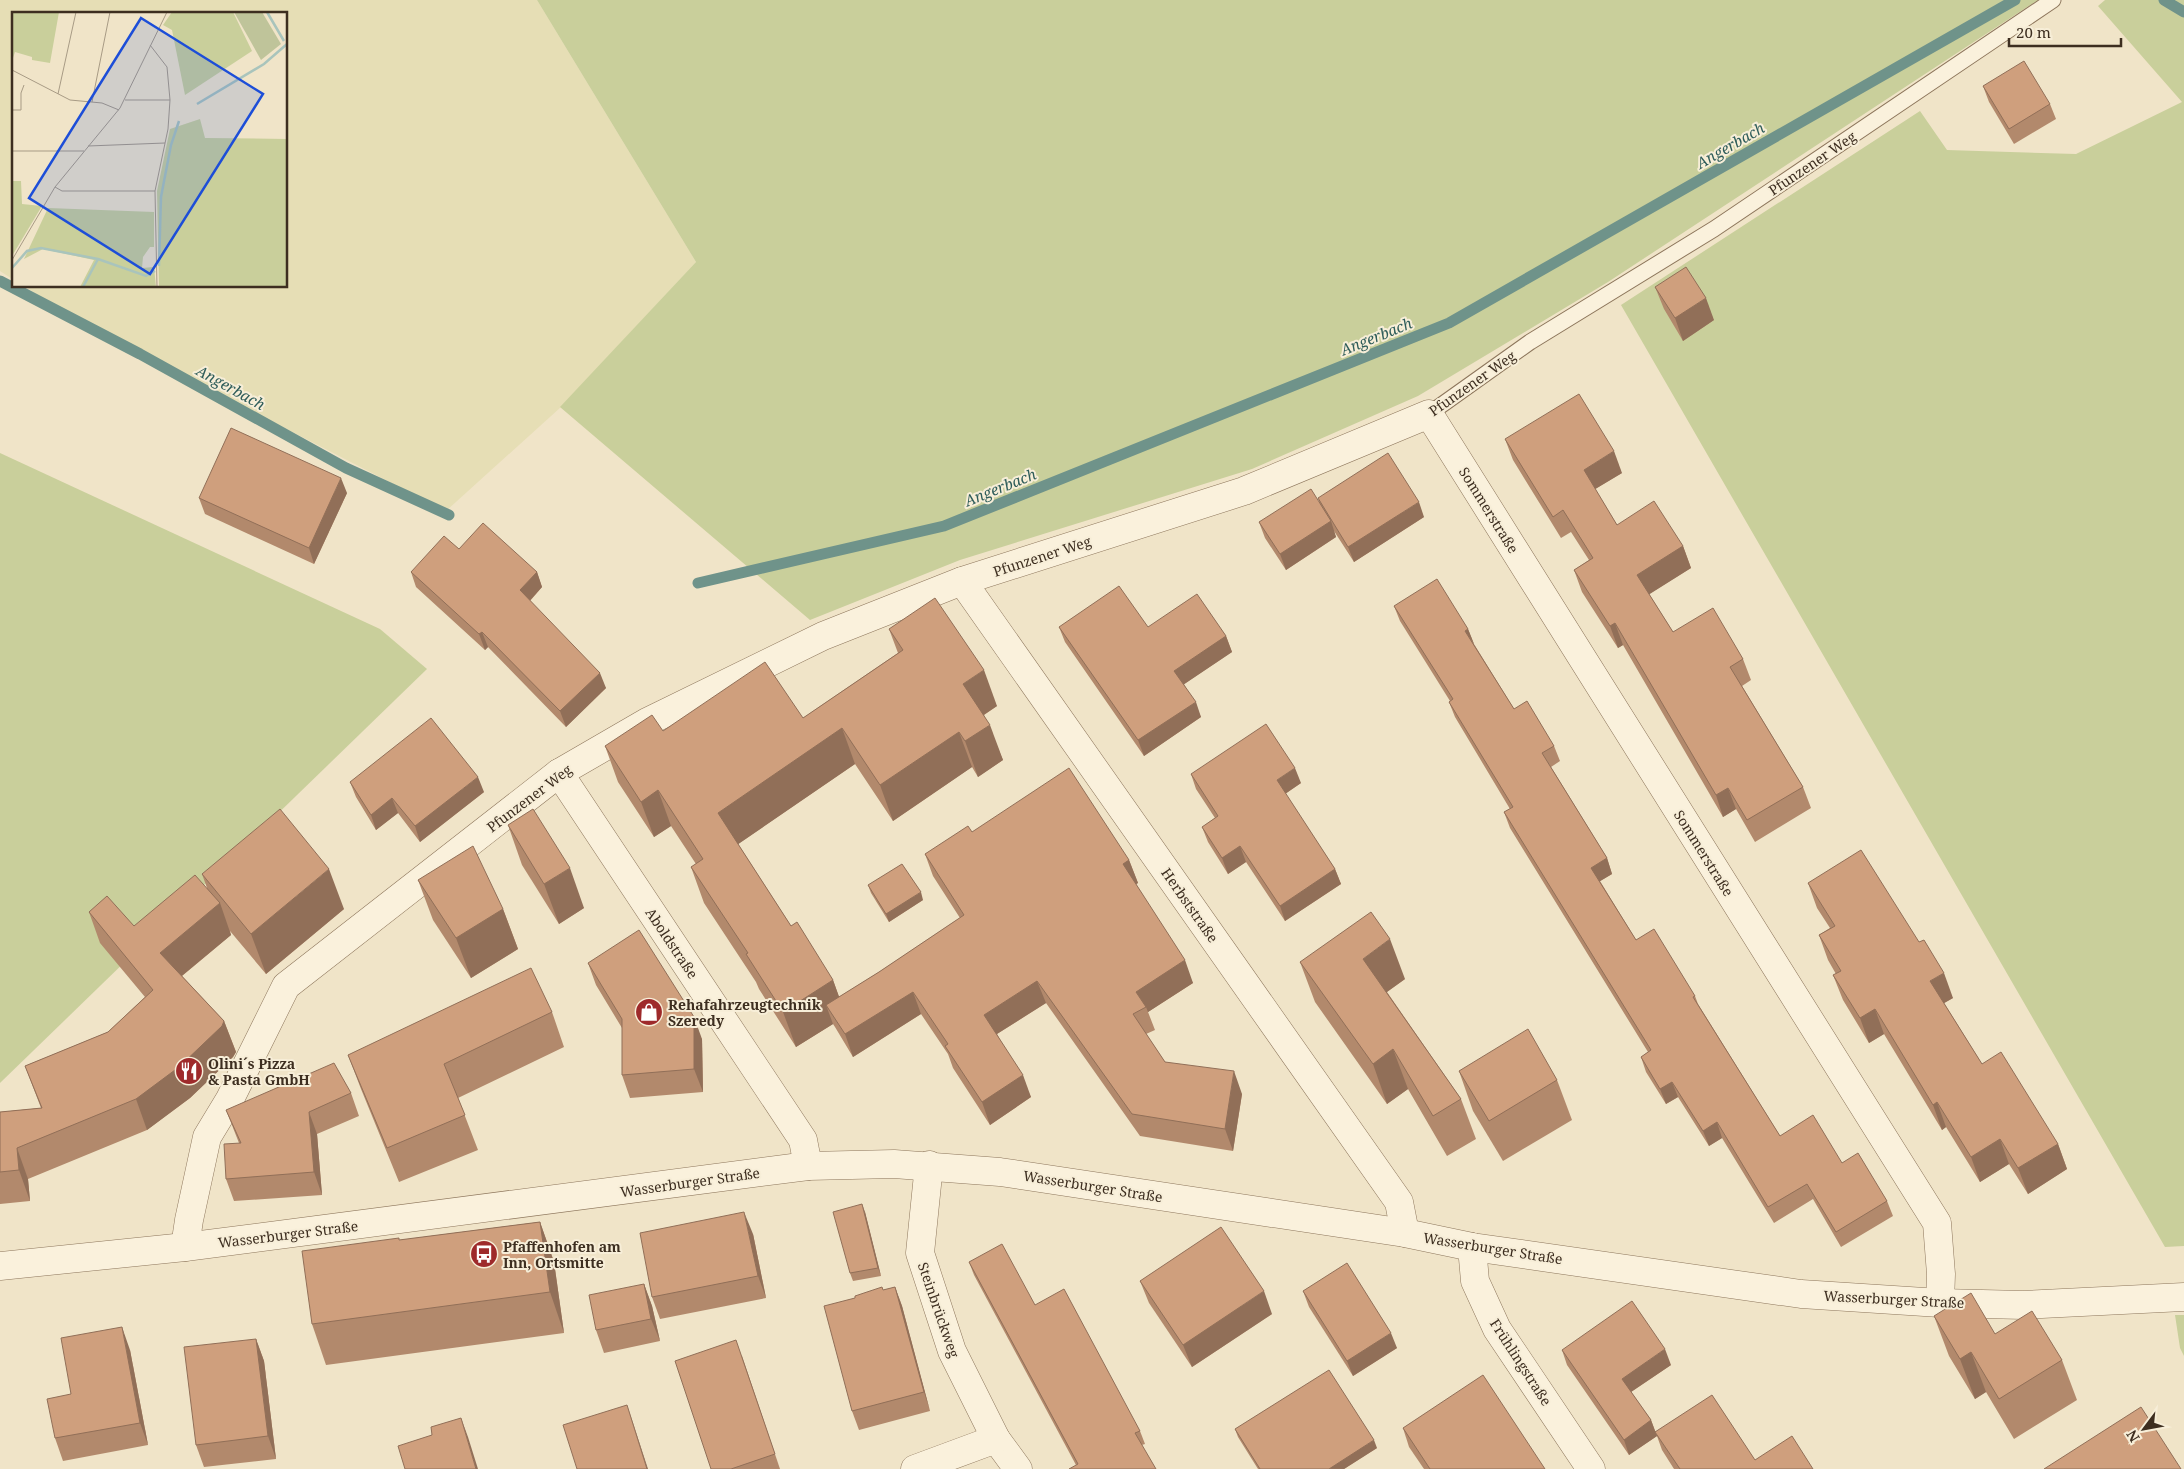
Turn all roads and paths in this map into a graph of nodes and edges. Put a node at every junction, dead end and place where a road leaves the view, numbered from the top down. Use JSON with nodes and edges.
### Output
{"nodes":[{"id":1,"x":2053,"y":0,"type":"edge"},
{"id":2,"x":1428,"y":414,"type":"junction"},
{"id":3,"x":962,"y":581,"type":"junction"},
{"id":4,"x":559,"y":773,"type":"junction"},
{"id":5,"x":929,"y":1165,"type":"junction"},
{"id":6,"x":808,"y":1166,"type":"junction"},
{"id":7,"x":1405,"y":1233,"type":"junction"},
{"id":8,"x":186,"y":1247,"type":"junction"},
{"id":9,"x":1472,"y":1247,"type":"junction"},
{"id":10,"x":0,"y":1266,"type":"edge"},
{"id":11,"x":2184,"y":1297,"type":"edge"},
{"id":12,"x":1940,"y":1304,"type":"junction"},
{"id":13,"x":996,"y":1439,"type":"junction"},
{"id":14,"x":915,"y":1469,"type":"edge"},
{"id":15,"x":1018,"y":1469,"type":"edge"},
{"id":16,"x":1591,"y":1469,"type":"edge"}],
"edges":[{"from":1,"to":2,"type":"lane","name":"Pfunzener Weg"},
{"from":2,"to":3,"type":"street","name":"Pfunzener Weg"},
{"from":2,"to":12,"type":"street","name":"Sommerstraße"},
{"from":3,"to":4,"type":"street","name":"Pfunzener Weg"},
{"from":3,"to":7,"type":"street","name":"Herbststraße"},
{"from":4,"to":6,"type":"street","name":"Aboldstraße"},
{"from":4,"to":8,"type":"street","name":"Pfunzener Weg"},
{"from":5,"to":6,"type":"street","name":"Wasserburger Straße"},
{"from":5,"to":7,"type":"street","name":"Wasserburger Straße"},
{"from":5,"to":13,"type":"street","name":"Steinbrückweg"},
{"from":6,"to":8,"type":"street","name":"Wasserburger Straße"},
{"from":7,"to":9,"type":"street","name":"Wasserburger Straße"},
{"from":8,"to":10,"type":"street","name":"Wasserburger Straße"},
{"from":9,"to":12,"type":"street","name":"Wasserburger Straße"},
{"from":9,"to":16,"type":"street","name":"Frühlingstraße"},
{"from":11,"to":12,"type":"street","name":"Wasserburger Straße"},
{"from":13,"to":14,"type":"street"},
{"from":13,"to":15,"type":"street","name":"Steinbrückweg"}]}
